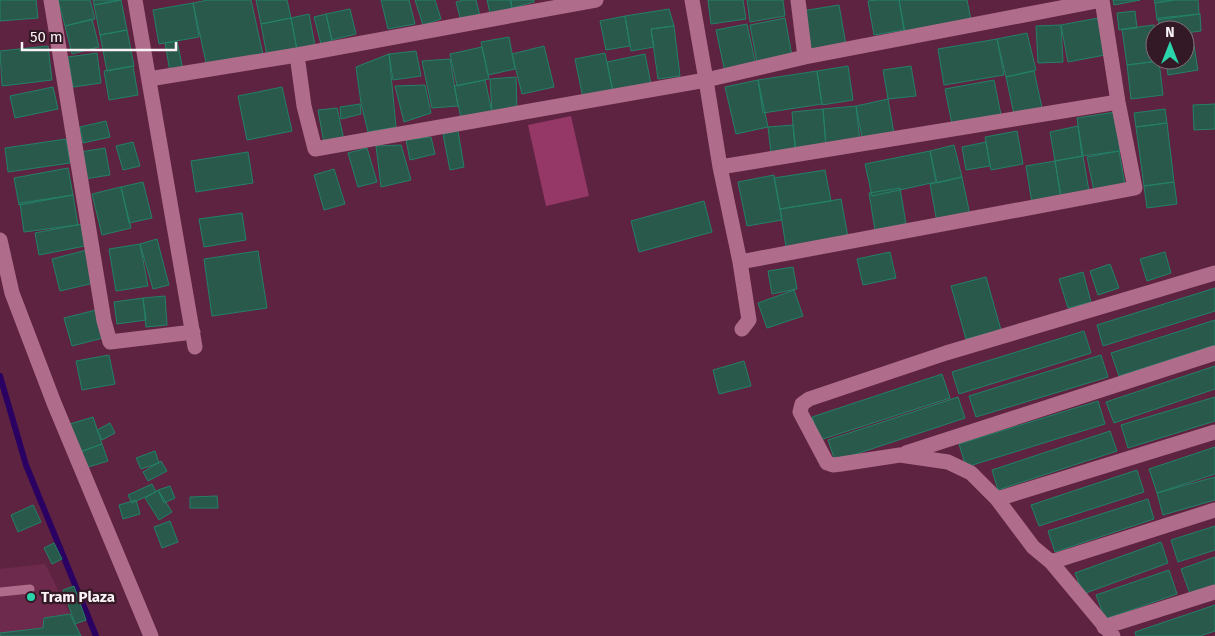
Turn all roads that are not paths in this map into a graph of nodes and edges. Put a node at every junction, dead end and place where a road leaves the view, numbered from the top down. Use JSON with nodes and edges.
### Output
{"nodes":[{"id":1,"x":51,"y":0,"type":"edge"},
{"id":2,"x":135,"y":0,"type":"edge"},
{"id":3,"x":596,"y":0,"type":"edge"},
{"id":4,"x":692,"y":0,"type":"edge"},
{"id":5,"x":798,"y":0,"type":"edge"},
{"id":6,"x":1102,"y":0,"type":"edge"},
{"id":7,"x":297,"y":55,"type":"junction"},
{"id":8,"x":805,"y":58,"type":"junction"},
{"id":9,"x":149,"y":79,"type":"junction"},
{"id":10,"x":706,"y":80,"type":"junction"},
{"id":11,"x":1118,"y":102,"type":"junction"},
{"id":12,"x":720,"y":167,"type":"junction"},
{"id":13,"x":0,"y":240,"type":"edge"},
{"id":14,"x":740,"y":262,"type":"junction"},
{"id":15,"x":1215,"y":273,"type":"edge"},
{"id":16,"x":742,"y":329,"type":"dead end"},
{"id":17,"x":193,"y":332,"type":"junction"},
{"id":18,"x":194,"y":347,"type":"dead end"},
{"id":19,"x":1215,"y":353,"type":"edge"},
{"id":20,"x":1215,"y":432,"type":"edge"},
{"id":21,"x":900,"y":455,"type":"junction"},
{"id":22,"x":997,"y":499,"type":"junction"},
{"id":23,"x":1215,"y":510,"type":"edge"},
{"id":24,"x":1051,"y":562,"type":"junction"},
{"id":25,"x":30,"y":589,"type":"dead end"},
{"id":26,"x":0,"y":592,"type":"edge"},
{"id":27,"x":1215,"y":592,"type":"edge"},
{"id":28,"x":1108,"y":631,"type":"edge"},
{"id":29,"x":151,"y":636,"type":"edge"}],
"edges":[{"from":1,"to":17,"type":"street"},
{"from":2,"to":9,"type":"street"},
{"from":3,"to":7,"type":"street"},
{"from":4,"to":10,"type":"street"},
{"from":5,"to":8,"type":"street"},
{"from":6,"to":8,"type":"street"},
{"from":6,"to":11,"type":"street"},
{"from":7,"to":9,"type":"street"},
{"from":7,"to":10,"type":"street"},
{"from":8,"to":10,"type":"street"},
{"from":9,"to":17,"type":"street"},
{"from":10,"to":12,"type":"street"},
{"from":11,"to":12,"type":"street"},
{"from":11,"to":14,"type":"street"},
{"from":12,"to":14,"type":"street"},
{"from":13,"to":29,"type":"street"},
{"from":14,"to":16,"type":"street"},
{"from":15,"to":21,"type":"street"},
{"from":17,"to":18,"type":"street"},
{"from":19,"to":21,"type":"street"},
{"from":20,"to":22,"type":"street"},
{"from":21,"to":22,"type":"street"},
{"from":22,"to":24,"type":"street"},
{"from":23,"to":24,"type":"street"},
{"from":24,"to":28,"type":"street"},
{"from":25,"to":26,"type":"lane"},
{"from":27,"to":28,"type":"street"}]}
